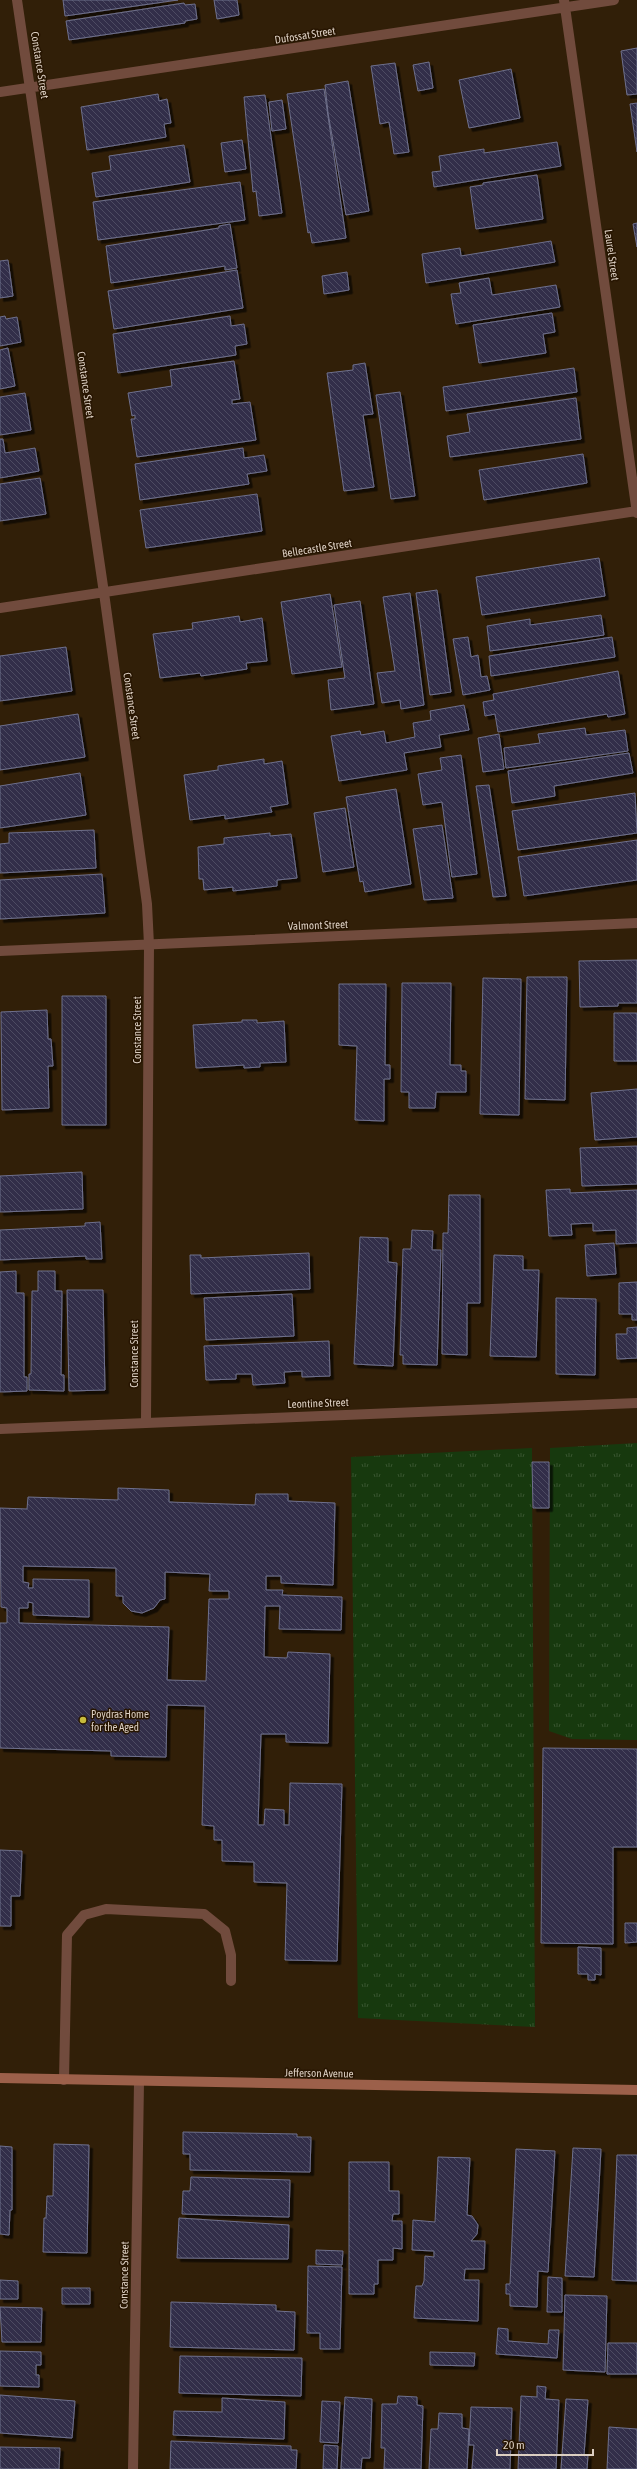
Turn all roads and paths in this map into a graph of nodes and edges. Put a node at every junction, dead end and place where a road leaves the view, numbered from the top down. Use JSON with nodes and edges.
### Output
{"nodes":[{"id":1,"x":17,"y":0,"type":"edge"},
{"id":2,"x":614,"y":0,"type":"edge"},
{"id":3,"x":564,"y":4,"type":"edge"},
{"id":4,"x":32,"y":88,"type":"junction"},
{"id":5,"x":0,"y":92,"type":"edge"},
{"id":6,"x":637,"y":512,"type":"edge"},
{"id":7,"x":104,"y":593,"type":"junction"},
{"id":8,"x":0,"y":608,"type":"edge"},
{"id":9,"x":637,"y":923,"type":"edge"},
{"id":10,"x":149,"y":945,"type":"junction"},
{"id":11,"x":0,"y":951,"type":"edge"},
{"id":12,"x":637,"y":1403,"type":"edge"},
{"id":13,"x":146,"y":1422,"type":"junction"},
{"id":14,"x":0,"y":1429,"type":"edge"},
{"id":15,"x":231,"y":1981,"type":"dead end"},
{"id":16,"x":0,"y":2078,"type":"edge"},
{"id":17,"x":64,"y":2080,"type":"junction"},
{"id":18,"x":139,"y":2082,"type":"junction"},
{"id":19,"x":637,"y":2090,"type":"edge"},
{"id":20,"x":133,"y":2469,"type":"edge"}],
"edges":[{"from":1,"to":4,"type":"street","name":"Constance Street"},
{"from":2,"to":3,"type":"street","name":"Dufossat Street"},
{"from":3,"to":4,"type":"street","name":"Dufossat Street"},
{"from":3,"to":6,"type":"street","name":"Laurel Street"},
{"from":4,"to":5,"type":"street","name":"Dufossat Street"},
{"from":4,"to":7,"type":"street","name":"Constance Street"},
{"from":6,"to":7,"type":"street","name":"Bellecastle Street"},
{"from":7,"to":8,"type":"street","name":"Bellecastle Street"},
{"from":7,"to":10,"type":"street","name":"Constance Street"},
{"from":9,"to":10,"type":"street","name":"Valmont Street"},
{"from":10,"to":11,"type":"street","name":"Valmont Street"},
{"from":10,"to":13,"type":"street","name":"Constance Street"},
{"from":12,"to":13,"type":"street","name":"Leontine Street"},
{"from":13,"to":14,"type":"street","name":"Leontine Street"},
{"from":15,"to":17,"type":"street"},
{"from":16,"to":17,"type":"street","name":"Jefferson Avenue"},
{"from":17,"to":18,"type":"street","name":"Jefferson Avenue"},
{"from":18,"to":19,"type":"street","name":"Jefferson Avenue"},
{"from":18,"to":20,"type":"street","name":"Constance Street"}]}
